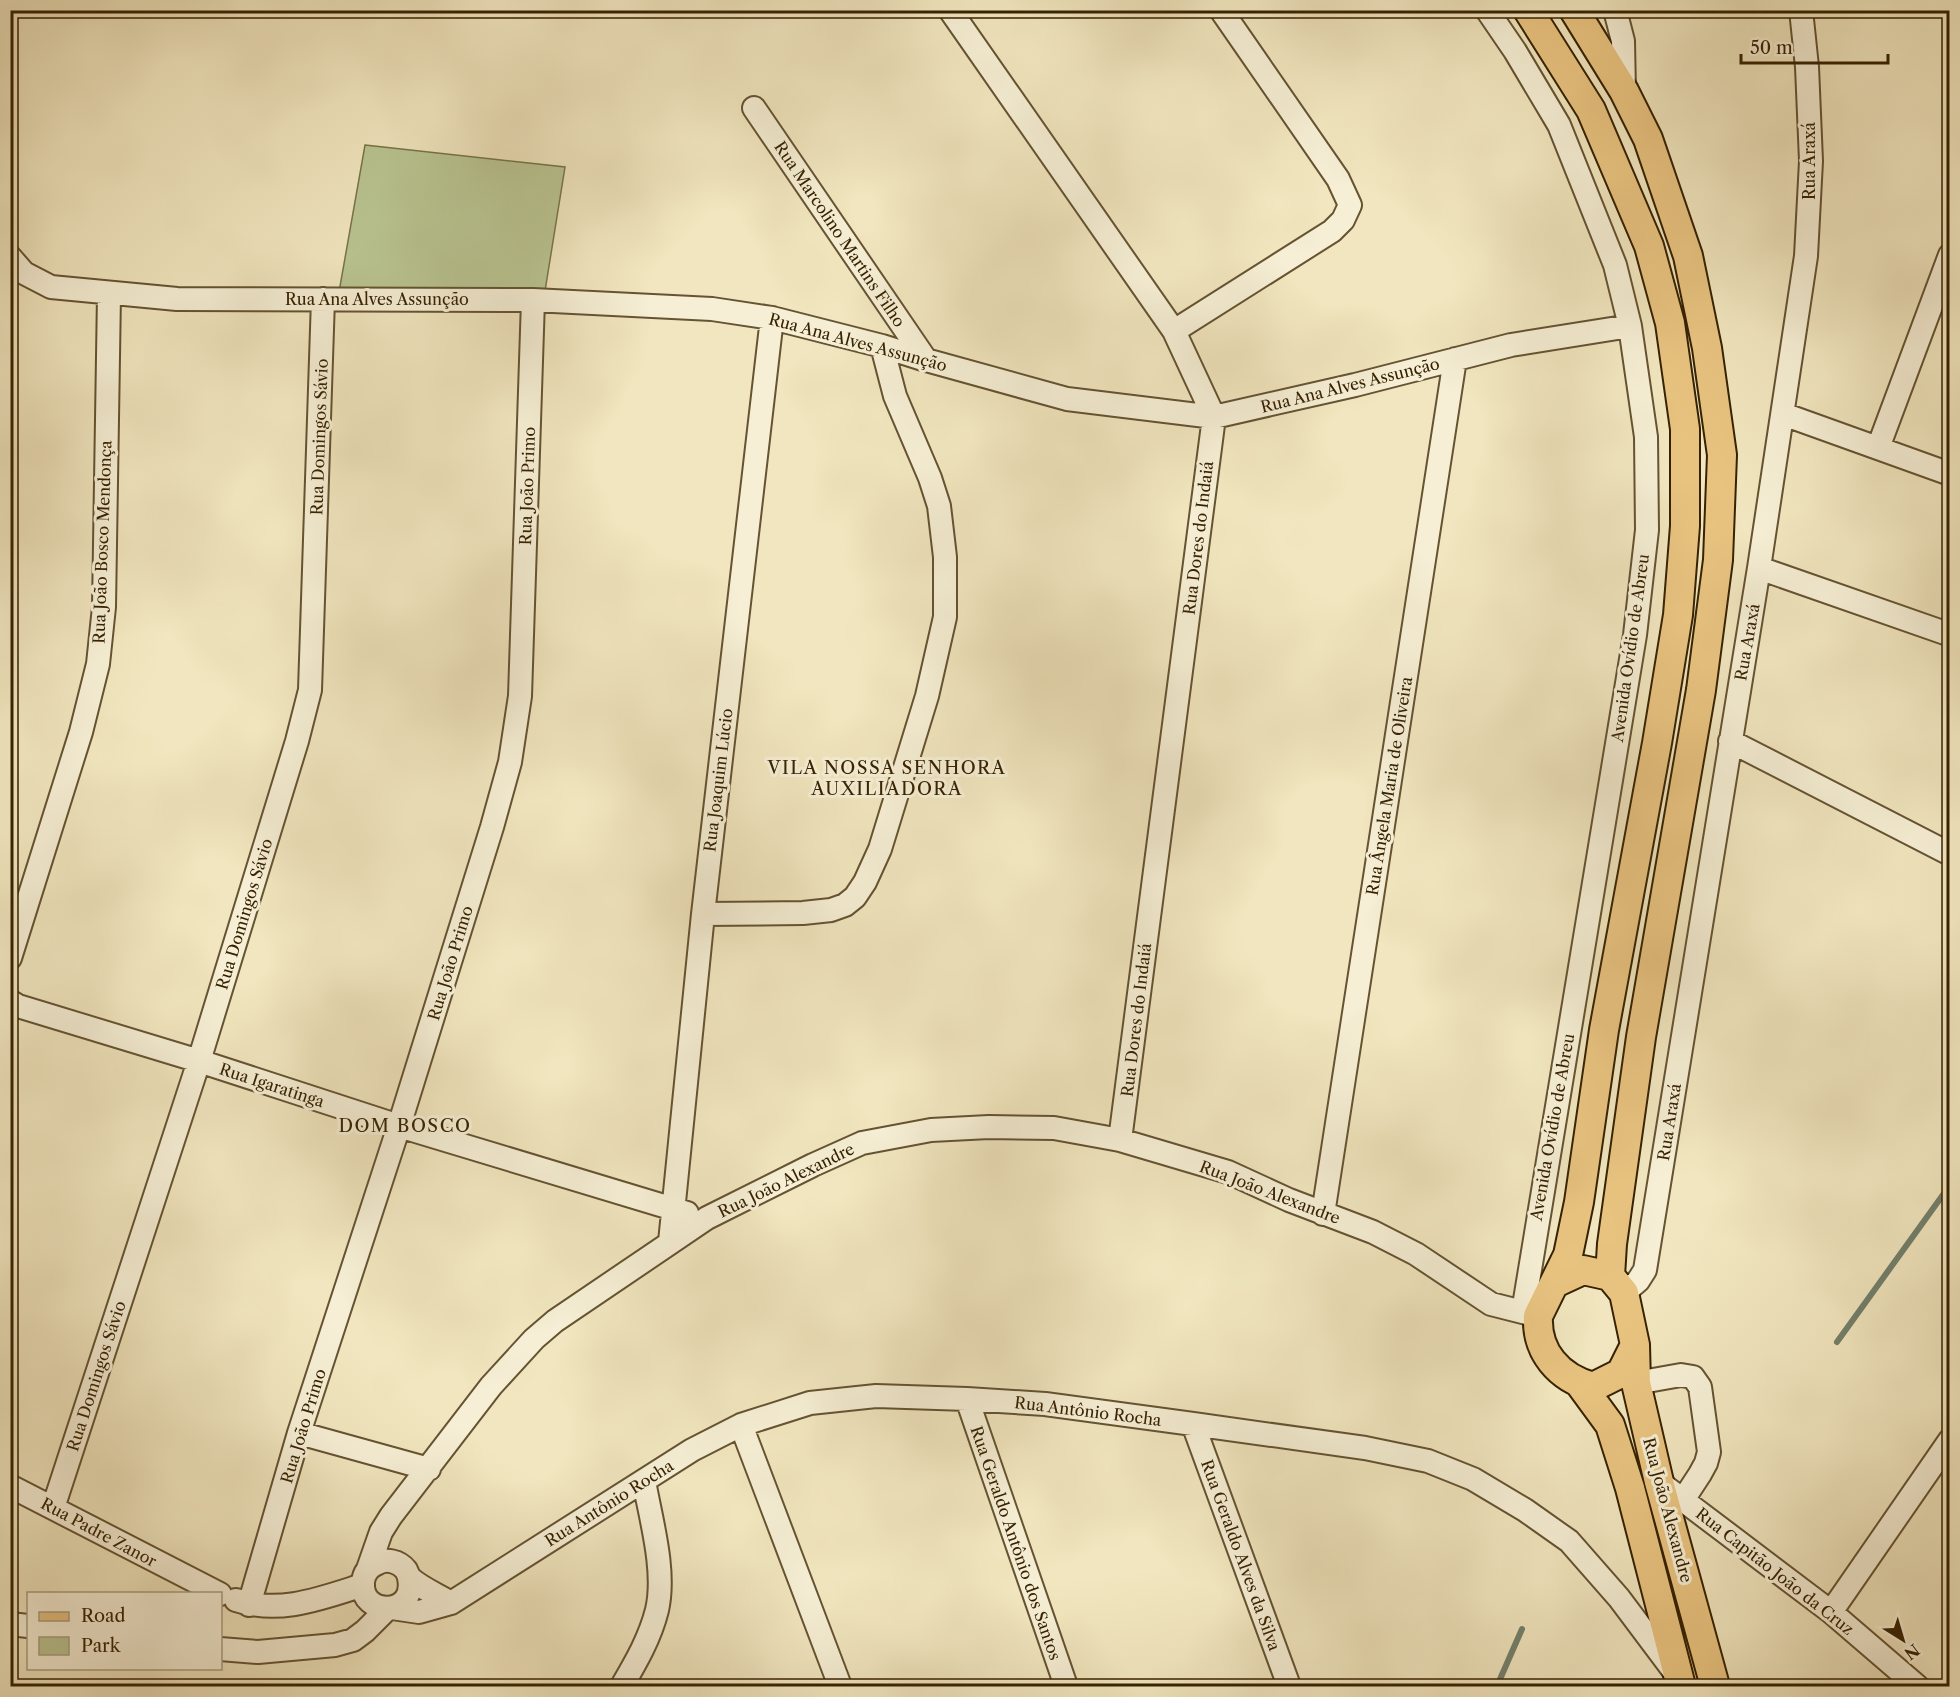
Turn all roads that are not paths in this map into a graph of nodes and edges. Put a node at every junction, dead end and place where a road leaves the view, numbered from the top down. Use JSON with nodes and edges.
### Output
{"nodes":[{"id":1,"x":950,"y":10,"type":"edge"},
{"id":2,"x":1221,"y":10,"type":"edge"},
{"id":3,"x":1486,"y":10,"type":"edge"},
{"id":4,"x":1528,"y":10,"type":"edge"},
{"id":5,"x":1574,"y":10,"type":"edge"},
{"id":6,"x":1615,"y":10,"type":"edge"},
{"id":7,"x":1801,"y":10,"type":"edge"},
{"id":8,"x":1624,"y":91,"type":"junction"},
{"id":9,"x":754,"y":108,"type":"dead end"},
{"id":10,"x":1591,"y":110,"type":"junction"},
{"id":11,"x":1559,"y":125,"type":"junction"},
{"id":12,"x":1950,"y":255,"type":"edge"},
{"id":13,"x":10,"y":257,"type":"edge"},
{"id":14,"x":109,"y":294,"type":"junction"},
{"id":15,"x":323,"y":299,"type":"junction"},
{"id":16,"x":533,"y":300,"type":"junction"},
{"id":17,"x":772,"y":318,"type":"junction"},
{"id":18,"x":1630,"y":326,"type":"junction"},
{"id":19,"x":1174,"y":331,"type":"junction"},
{"id":20,"x":882,"y":346,"type":"junction"},
{"id":21,"x":1455,"y":359,"type":"junction"},
{"id":22,"x":926,"y":360,"type":"junction"},
{"id":23,"x":1784,"y":414,"type":"junction"},
{"id":24,"x":1214,"y":417,"type":"junction"},
{"id":25,"x":1878,"y":448,"type":"junction"},
{"id":26,"x":1950,"y":474,"type":"edge"},
{"id":27,"x":1759,"y":568,"type":"junction"},
{"id":28,"x":1948,"y":634,"type":"edge"},
{"id":29,"x":1730,"y":741,"type":"junction"},
{"id":30,"x":1950,"y":854,"type":"edge"},
{"id":31,"x":703,"y":914,"type":"junction"},
{"id":32,"x":10,"y":958,"type":"edge"},
{"id":33,"x":10,"y":1001,"type":"edge"},
{"id":34,"x":199,"y":1061,"type":"junction"},
{"id":35,"x":399,"y":1126,"type":"junction"},
{"id":36,"x":1120,"y":1140,"type":"junction"},
{"id":37,"x":673,"y":1209,"type":"junction"},
{"id":38,"x":1323,"y":1214,"type":"junction"},
{"id":39,"x":707,"y":1218,"type":"junction"},
{"id":40,"x":670,"y":1242,"type":"junction"},
{"id":41,"x":1555,"y":1283,"type":"junction"},
{"id":42,"x":1617,"y":1285,"type":"junction"},
{"id":43,"x":1530,"y":1314,"type":"junction"},
{"id":44,"x":1635,"y":1345,"type":"junction"},
{"id":45,"x":1636,"y":1383,"type":"junction"},
{"id":46,"x":1580,"y":1384,"type":"junction"},
{"id":47,"x":967,"y":1399,"type":"junction"},
{"id":48,"x":1193,"y":1424,"type":"junction"},
{"id":49,"x":741,"y":1425,"type":"junction"},
{"id":50,"x":300,"y":1433,"type":"junction"},
{"id":51,"x":1950,"y":1440,"type":"edge"},
{"id":52,"x":429,"y":1469,"type":"junction"},
{"id":53,"x":644,"y":1480,"type":"junction"},
{"id":54,"x":1659,"y":1482,"type":"junction"},
{"id":55,"x":10,"y":1486,"type":"edge"},
{"id":56,"x":1683,"y":1500,"type":"junction"},
{"id":57,"x":53,"y":1508,"type":"junction"},
{"id":58,"x":366,"y":1577,"type":"junction"},
{"id":59,"x":410,"y":1578,"type":"junction"},
{"id":60,"x":216,"y":1592,"type":"edge"},
{"id":61,"x":222,"y":1595,"type":"edge"},
{"id":62,"x":451,"y":1603,"type":"junction"},
{"id":63,"x":249,"y":1605,"type":"junction"},
{"id":64,"x":390,"y":1608,"type":"junction"},
{"id":65,"x":1830,"y":1612,"type":"junction"},
{"id":66,"x":10,"y":1623,"type":"edge"},
{"id":67,"x":27,"y":1626,"type":"edge"},
{"id":68,"x":222,"y":1649,"type":"edge"},
{"id":69,"x":1713,"y":1680,"type":"edge"},
{"id":70,"x":1679,"y":1681,"type":"edge"},
{"id":71,"x":622,"y":1686,"type":"edge"},
{"id":72,"x":840,"y":1686,"type":"edge"},
{"id":73,"x":1066,"y":1686,"type":"edge"},
{"id":74,"x":1289,"y":1686,"type":"edge"},
{"id":75,"x":1917,"y":1686,"type":"edge"}],
"edges":[{"from":1,"to":19,"type":"street"},
{"from":2,"to":19,"type":"street"},
{"from":3,"to":11,"type":"street","name":"Avenida Ovídio de Abreu"},
{"from":4,"to":10,"type":"main road","name":"Avenida Ovídio de Abreu"},
{"from":5,"to":8,"type":"main road"},
{"from":6,"to":8,"type":"street"},
{"from":7,"to":23,"type":"street","name":"Rua Araxá"},
{"from":8,"to":42,"type":"main road"},
{"from":9,"to":22,"type":"street","name":"Rua Marcolino Martins Filho"},
{"from":10,"to":11,"type":"street"},
{"from":10,"to":41,"type":"main road","name":"Avenida Ovídio de Abreu"},
{"from":11,"to":18,"type":"street","name":"Avenida Ovídio de Abreu"},
{"from":12,"to":25,"type":"street"},
{"from":13,"to":14,"type":"street","name":"Rua Ana Alves Assunção"},
{"from":14,"to":15,"type":"street","name":"Rua Ana Alves Assunção"},
{"from":14,"to":32,"type":"street","name":"Rua João Bosco Mendonça"},
{"from":15,"to":16,"type":"street","name":"Rua Ana Alves Assunção"},
{"from":15,"to":34,"type":"street","name":"Rua Domingos Sávio"},
{"from":16,"to":17,"type":"street","name":"Rua Ana Alves Assunção"},
{"from":16,"to":35,"type":"street","name":"Rua João Primo"},
{"from":17,"to":20,"type":"street","name":"Rua Ana Alves Assunção"},
{"from":17,"to":31,"type":"street","name":"Rua Joaquim Lúcio"},
{"from":18,"to":21,"type":"street","name":"Rua Ana Alves Assunção"},
{"from":18,"to":43,"type":"street","name":"Avenida Ovídio de Abreu"},
{"from":19,"to":24,"type":"street"},
{"from":20,"to":22,"type":"street","name":"Rua Ana Alves Assunção"},
{"from":20,"to":31,"type":"street"},
{"from":21,"to":24,"type":"street","name":"Rua Ana Alves Assunção"},
{"from":21,"to":38,"type":"street","name":"Rua Ângela Maria de Oliveira"},
{"from":22,"to":24,"type":"street","name":"Rua Ana Alves Assunção"},
{"from":23,"to":25,"type":"street"},
{"from":23,"to":27,"type":"street","name":"Rua Araxá"},
{"from":24,"to":36,"type":"street","name":"Rua Dores do Indaiá"},
{"from":25,"to":26,"type":"street"},
{"from":27,"to":28,"type":"street"},
{"from":27,"to":29,"type":"street","name":"Rua Araxá"},
{"from":29,"to":30,"type":"street"},
{"from":29,"to":42,"type":"street","name":"Rua Araxá"},
{"from":31,"to":37,"type":"street","name":"Rua Joaquim Lúcio"},
{"from":33,"to":34,"type":"street","name":"Rua Igaratinga"},
{"from":34,"to":35,"type":"street","name":"Rua Igaratinga"},
{"from":34,"to":57,"type":"street","name":"Rua Domingos Sávio"},
{"from":35,"to":37,"type":"street","name":"Rua Igaratinga"},
{"from":35,"to":50,"type":"street","name":"Rua João Primo"},
{"from":36,"to":38,"type":"street","name":"Rua João Alexandre"},
{"from":36,"to":39,"type":"street","name":"Rua João Alexandre"},
{"from":37,"to":39,"type":"street","name":"Rua Igaratinga"},
{"from":37,"to":40,"type":"street","name":"Rua Joaquim Lúcio"},
{"from":38,"to":43,"type":"street","name":"Rua João Alexandre"},
{"from":39,"to":40,"type":"street","name":"Rua João Alexandre"},
{"from":40,"to":52,"type":"street","name":"Rua João Alexandre"},
{"from":41,"to":42,"type":"main road"},
{"from":41,"to":43,"type":"main road"},
{"from":42,"to":44,"type":"main road","name":"Rua João Alexandre"},
{"from":43,"to":46,"type":"main road","name":"Rua João Alexandre"},
{"from":44,"to":45,"type":"main road","name":"Rua João Alexandre"},
{"from":44,"to":46,"type":"main road"},
{"from":45,"to":54,"type":"main road","name":"Rua João Alexandre"},
{"from":45,"to":56,"type":"street"},
{"from":46,"to":70,"type":"main road","name":"Rua João Alexandre"},
{"from":47,"to":48,"type":"street","name":"Rua Antônio Rocha"},
{"from":47,"to":49,"type":"street","name":"Rua Antônio Rocha"},
{"from":47,"to":73,"type":"street","name":"Rua Geraldo Antônio dos Santos"},
{"from":48,"to":70,"type":"street","name":"Rua Antônio Rocha"},
{"from":48,"to":74,"type":"street","name":"Rua Geraldo Alves da Silva"},
{"from":49,"to":53,"type":"street","name":"Rua Antônio Rocha"},
{"from":49,"to":72,"type":"street"},
{"from":50,"to":52,"type":"street"},
{"from":50,"to":63,"type":"street","name":"Rua João Primo"},
{"from":51,"to":65,"type":"street"},
{"from":52,"to":58,"type":"street","name":"Rua João Alexandre"},
{"from":53,"to":62,"type":"street","name":"Rua Antônio Rocha"},
{"from":53,"to":71,"type":"street"},
{"from":54,"to":56,"type":"street","name":"Rua Capitão João da Cruz"},
{"from":54,"to":69,"type":"main road","name":"Rua João Alexandre"},
{"from":55,"to":57,"type":"street","name":"Rua Padre Zanor"},
{"from":56,"to":65,"type":"street","name":"Rua Capitão João da Cruz"},
{"from":57,"to":60,"type":"street","name":"Rua Padre Zanor"},
{"from":58,"to":59,"type":"street","name":"Rua Padre Zanor"},
{"from":58,"to":63,"type":"street","name":"Rua Padre Zanor"},
{"from":58,"to":64,"type":"street"},
{"from":59,"to":62,"type":"street","name":"Rua Padre Zanor"},
{"from":59,"to":64,"type":"street"},
{"from":61,"to":63,"type":"street","name":"Rua Padre Zanor"},
{"from":62,"to":64,"type":"street"},
{"from":64,"to":68,"type":"street"},
{"from":65,"to":75,"type":"street","name":"Rua Capitão João da Cruz"},
{"from":66,"to":67,"type":"street"}]}
